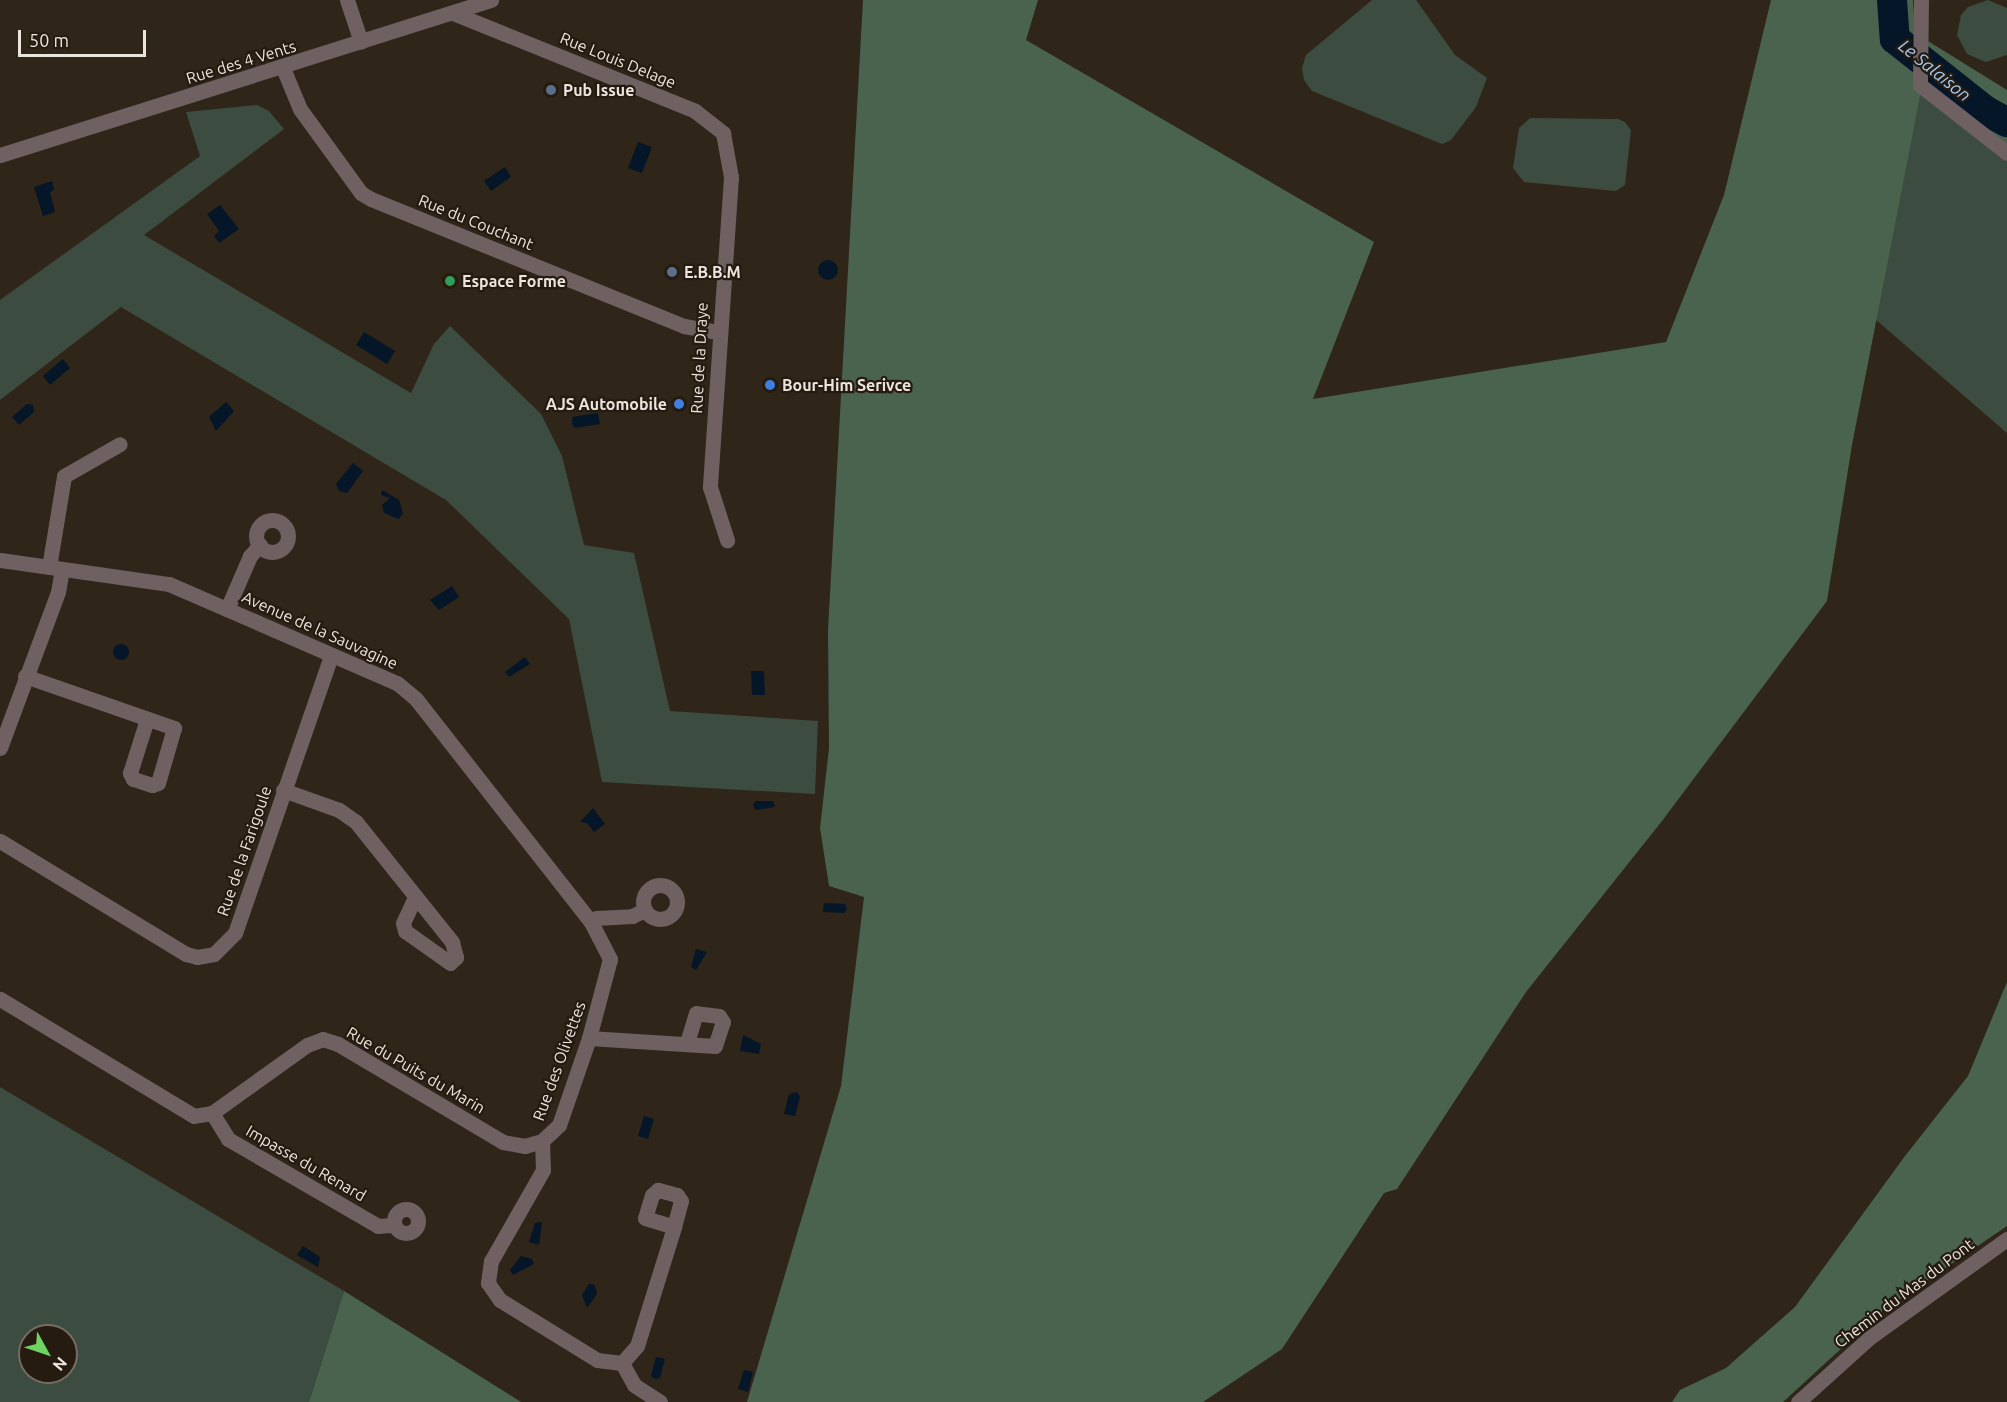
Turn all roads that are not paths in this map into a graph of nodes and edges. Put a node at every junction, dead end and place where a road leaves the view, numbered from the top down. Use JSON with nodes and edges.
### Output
{"nodes":[{"id":1,"x":347,"y":0,"type":"edge"},
{"id":2,"x":491,"y":0,"type":"edge"},
{"id":3,"x":1921,"y":0,"type":"edge"},
{"id":4,"x":453,"y":13,"type":"junction"},
{"id":5,"x":361,"y":42,"type":"junction"},
{"id":6,"x":283,"y":68,"type":"junction"},
{"id":7,"x":2007,"y":153,"type":"edge"},
{"id":8,"x":0,"y":154,"type":"edge"},
{"id":9,"x":731,"y":177,"type":"joint"},
{"id":10,"x":718,"y":332,"type":"junction"},
{"id":11,"x":120,"y":444,"type":"dead end"},
{"id":12,"x":727,"y":540,"type":"dead end"},
{"id":13,"x":260,"y":545,"type":"dead end"},
{"id":14,"x":0,"y":560,"type":"edge"},
{"id":15,"x":56,"y":568,"type":"junction"},
{"id":16,"x":227,"y":609,"type":"junction"},
{"id":17,"x":331,"y":655,"type":"junction"},
{"id":18,"x":25,"y":676,"type":"junction"},
{"id":19,"x":147,"y":719,"type":"dead end"},
{"id":20,"x":0,"y":748,"type":"edge"},
{"id":21,"x":283,"y":790,"type":"junction"},
{"id":22,"x":0,"y":841,"type":"edge"},
{"id":23,"x":414,"y":899,"type":"dead end"},
{"id":24,"x":645,"y":910,"type":"dead end"},
{"id":25,"x":591,"y":922,"type":"junction"},
{"id":26,"x":608,"y":974,"type":"joint"},
{"id":27,"x":0,"y":999,"type":"edge"},
{"id":28,"x":589,"y":1038,"type":"junction"},
{"id":29,"x":687,"y":1042,"type":"dead end"},
{"id":30,"x":212,"y":1113,"type":"junction"},
{"id":31,"x":542,"y":1141,"type":"junction"},
{"id":32,"x":394,"y":1225,"type":"dead end"},
{"id":33,"x":674,"y":1227,"type":"dead end"},
{"id":34,"x":2007,"y":1239,"type":"edge"},
{"id":35,"x":622,"y":1363,"type":"junction"},
{"id":36,"x":660,"y":1402,"type":"edge"},
{"id":37,"x":1798,"y":1402,"type":"edge"}],
"edges":[{"from":1,"to":5,"type":"street"},
{"from":2,"to":4,"type":"street","name":"Rue des 4 Vents"},
{"from":3,"to":7,"type":"street"},
{"from":4,"to":5,"type":"street","name":"Rue des 4 Vents"},
{"from":4,"to":9,"type":"street","name":"Rue Louis Delage"},
{"from":5,"to":6,"type":"street","name":"Rue des 4 Vents"},
{"from":6,"to":8,"type":"street","name":"Rue des 4 Vents"},
{"from":6,"to":10,"type":"street","name":"Rue du Couchant"},
{"from":9,"to":10,"type":"street","name":"Rue de la Draye"},
{"from":10,"to":12,"type":"street","name":"Rue de la Draye"},
{"from":11,"to":15,"type":"street"},
{"from":13,"to":16,"type":"street"},
{"from":14,"to":15,"type":"street","name":"Avenue de la Sauvagine"},
{"from":15,"to":16,"type":"street","name":"Avenue de la Sauvagine"},
{"from":15,"to":18,"type":"street"},
{"from":16,"to":17,"type":"street","name":"Avenue de la Sauvagine"},
{"from":17,"to":21,"type":"street","name":"Rue de la Farigoule"},
{"from":17,"to":25,"type":"street","name":"Avenue de la Sauvagine"},
{"from":18,"to":19,"type":"street"},
{"from":18,"to":20,"type":"street"},
{"from":21,"to":22,"type":"street","name":"Rue de la Farigoule"},
{"from":21,"to":23,"type":"street"},
{"from":24,"to":25,"type":"street"},
{"from":25,"to":26,"type":"street","name":"Avenue de la Sauvagine"},
{"from":26,"to":28,"type":"street","name":"Rue des Olivettes"},
{"from":27,"to":30,"type":"street"},
{"from":28,"to":29,"type":"street"},
{"from":28,"to":31,"type":"street","name":"Rue des Olivettes"},
{"from":30,"to":31,"type":"street","name":"Rue du Puits du Marin"},
{"from":30,"to":32,"type":"street","name":"Impasse du Renard"},
{"from":31,"to":35,"type":"street","name":"Rue des Olivettes"},
{"from":33,"to":35,"type":"street"},
{"from":34,"to":37,"type":"street","name":"Chemin du Mas du Pont"},
{"from":35,"to":36,"type":"street"}]}
